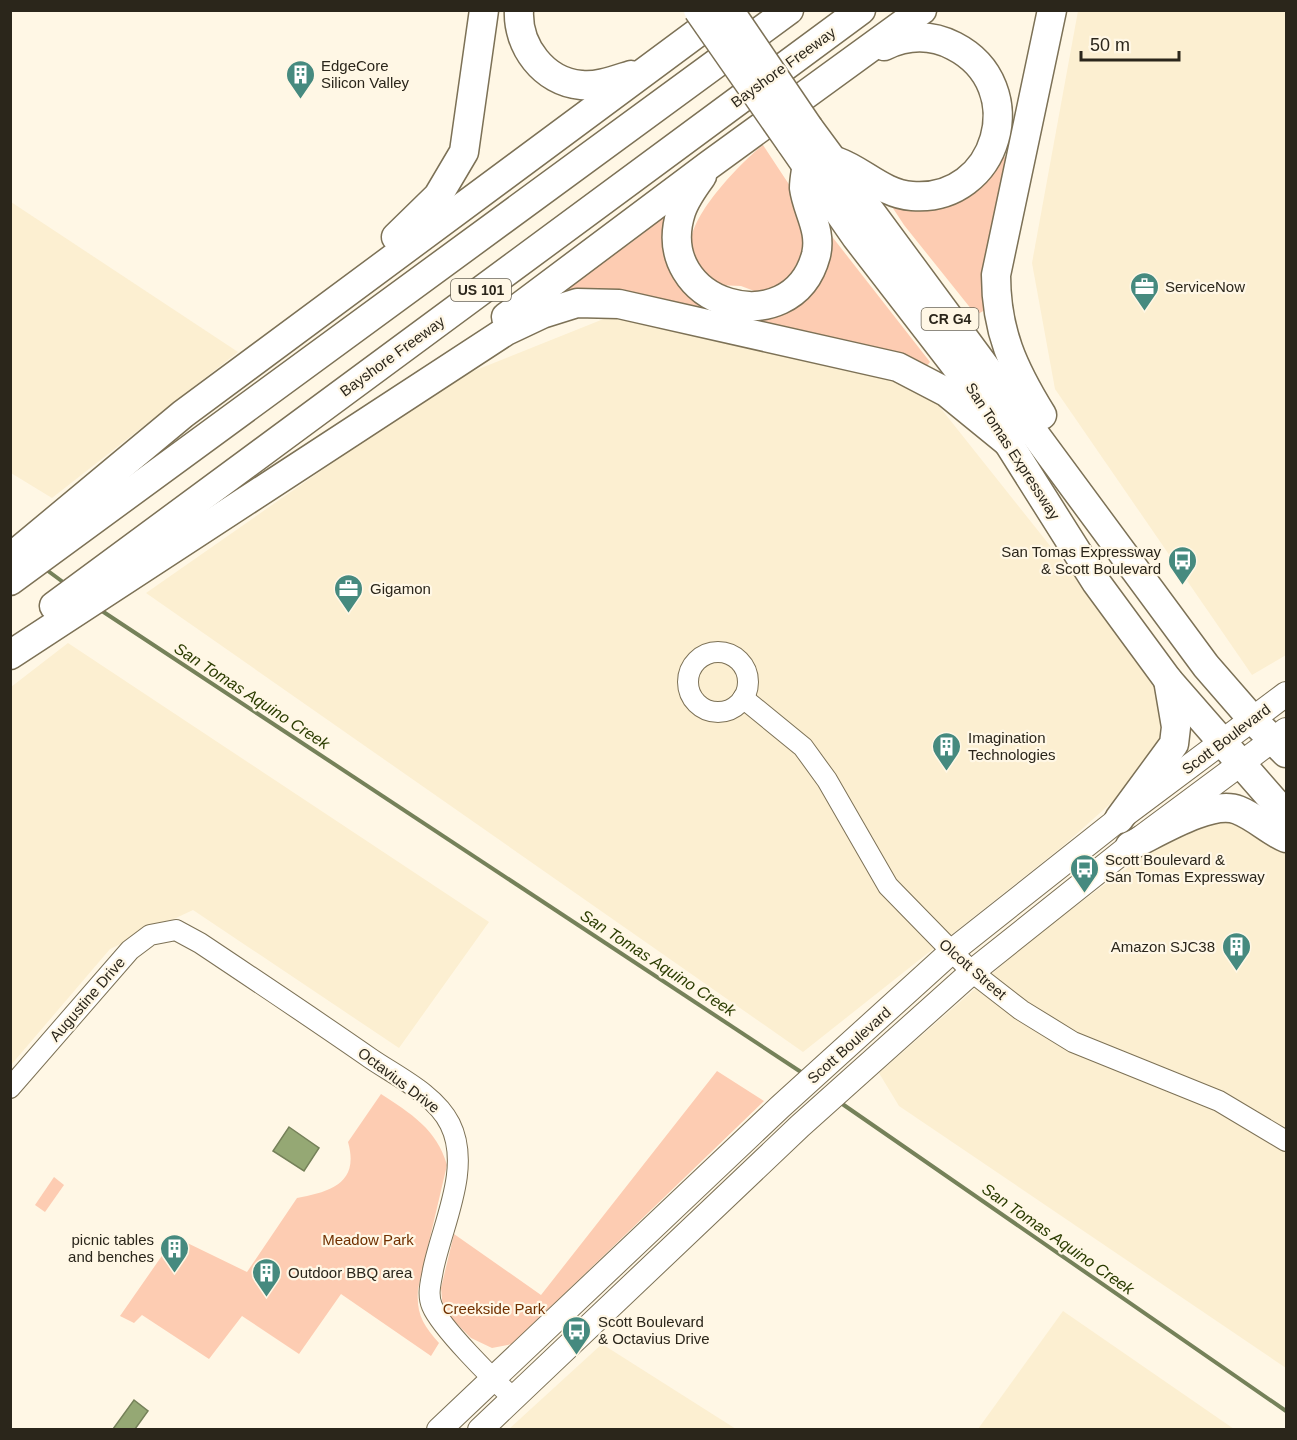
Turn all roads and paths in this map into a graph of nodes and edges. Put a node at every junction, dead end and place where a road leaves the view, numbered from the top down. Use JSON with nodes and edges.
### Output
{"nodes":[{"id":1,"x":484,"y":10,"type":"edge"},
{"id":2,"x":519,"y":10,"type":"edge"},
{"id":3,"x":698,"y":10,"type":"edge"},
{"id":4,"x":728,"y":10,"type":"edge"},
{"id":5,"x":789,"y":10,"type":"edge"},
{"id":6,"x":861,"y":10,"type":"edge"},
{"id":7,"x":922,"y":10,"type":"edge"},
{"id":8,"x":1052,"y":10,"type":"edge"},
{"id":9,"x":860,"y":57,"type":"junction"},
{"id":10,"x":652,"y":67,"type":"junction"},
{"id":11,"x":758,"y":75,"type":"junction"},
{"id":12,"x":819,"y":162,"type":"junction"},
{"id":13,"x":709,"y":165,"type":"junction"},
{"id":14,"x":183,"y":414,"type":"junction"},
{"id":15,"x":360,"y":427,"type":"junction"},
{"id":16,"x":1011,"y":445,"type":"junction"},
{"id":17,"x":1067,"y":478,"type":"junction"},
{"id":18,"x":60,"y":531,"type":"junction"},
{"id":19,"x":10,"y":558,"type":"edge"},
{"id":20,"x":109,"y":577,"type":"junction"},
{"id":21,"x":10,"y":581,"type":"edge"},
{"id":22,"x":63,"y":610,"type":"junction"},
{"id":23,"x":10,"y":637,"type":"edge"},
{"id":24,"x":10,"y":655,"type":"edge"},
{"id":25,"x":1168,"y":680,"type":"junction"},
{"id":26,"x":1287,"y":694,"type":"edge"},
{"id":27,"x":743,"y":698,"type":"dead end"},
{"id":28,"x":1253,"y":720,"type":"junction"},
{"id":29,"x":1282,"y":741,"type":"edge"},
{"id":30,"x":1221,"y":743,"type":"junction"},
{"id":31,"x":1241,"y":765,"type":"junction"},
{"id":32,"x":1287,"y":815,"type":"edge"},
{"id":33,"x":1119,"y":819,"type":"junction"},
{"id":34,"x":1287,"y":838,"type":"edge"},
{"id":35,"x":1130,"y":846,"type":"junction"},
{"id":36,"x":176,"y":930,"type":"joint"},
{"id":37,"x":951,"y":952,"type":"junction"},
{"id":38,"x":972,"y":972,"type":"junction"},
{"id":39,"x":10,"y":1088,"type":"edge"},
{"id":40,"x":1287,"y":1141,"type":"edge"},
{"id":41,"x":492,"y":1378,"type":"junction"},
{"id":42,"x":513,"y":1398,"type":"junction"},
{"id":43,"x":440,"y":1430,"type":"edge"},
{"id":44,"x":480,"y":1430,"type":"edge"}],
"edges":[{"from":1,"to":14,"type":"highway"},
{"from":2,"to":10,"type":"highway"},
{"from":3,"to":11,"type":"highway","number":"CR G4","bridge":true},
{"from":4,"to":10,"type":"highway"},
{"from":4,"to":11,"type":"highway","number":"CR G4","bridge":true},
{"from":5,"to":18,"type":"highway","number":"US 101"},
{"from":6,"to":20,"type":"highway","name":"Bayshore Freeway","number":"US 101"},
{"from":7,"to":9,"type":"highway"},
{"from":8,"to":17,"type":"highway"},
{"from":9,"to":12,"type":"highway"},
{"from":9,"to":13,"type":"highway"},
{"from":10,"to":14,"type":"highway"},
{"from":11,"to":12,"type":"highway","name":"San Tomas Expressway","number":"CR G4","bridge":true},
{"from":12,"to":13,"type":"highway"},
{"from":12,"to":16,"type":"highway","name":"San Tomas Expressway","number":"CR G4"},
{"from":12,"to":17,"type":"highway","name":"San Tomas Expressway","number":"CR G4"},
{"from":13,"to":15,"type":"highway"},
{"from":14,"to":18,"type":"highway"},
{"from":15,"to":16,"type":"highway"},
{"from":15,"to":20,"type":"highway"},
{"from":16,"to":25,"type":"highway","name":"San Tomas Expressway","number":"CR G4"},
{"from":17,"to":28,"type":"highway","name":"San Tomas Expressway","number":"CR G4"},
{"from":18,"to":19,"type":"highway"},
{"from":18,"to":21,"type":"highway","number":"US 101"},
{"from":20,"to":22,"type":"highway","name":"Bayshore Freeway","number":"US 101"},
{"from":22,"to":23,"type":"highway","name":"Bayshore Freeway","number":"US 101"},
{"from":22,"to":24,"type":"highway"},
{"from":25,"to":30,"type":"highway","name":"San Tomas Expressway","number":"CR G4"},
{"from":25,"to":33,"type":"highway"},
{"from":26,"to":28,"type":"main road","name":"Scott Boulevard"},
{"from":27,"to":37,"type":"street","name":"Olcott Street"},
{"from":28,"to":29,"type":"highway","name":"San Tomas Expressway","number":"CR G4"},
{"from":28,"to":30,"type":"main road","name":"Scott Boulevard"},
{"from":29,"to":31,"type":"main road","name":"Scott Boulevard"},
{"from":30,"to":31,"type":"highway","name":"San Tomas Expressway","number":"CR G4"},
{"from":30,"to":33,"type":"main road","name":"Scott Boulevard"},
{"from":31,"to":32,"type":"highway","name":"San Tomas Expressway","number":"CR G4"},
{"from":31,"to":35,"type":"main road","name":"Scott Boulevard"},
{"from":33,"to":37,"type":"main road","name":"Scott Boulevard"},
{"from":34,"to":35,"type":"highway"},
{"from":35,"to":38,"type":"main road","name":"Scott Boulevard"},
{"from":36,"to":39,"type":"street","name":"Augustine Drive"},
{"from":36,"to":41,"type":"street","name":"Octavius Drive"},
{"from":37,"to":38,"type":"street","name":"Olcott Street"},
{"from":37,"to":41,"type":"main road","name":"Scott Boulevard"},
{"from":38,"to":40,"type":"street","name":"Olcott Street"},
{"from":38,"to":42,"type":"main road","name":"Scott Boulevard"},
{"from":41,"to":42,"type":"street","name":"Octavius Drive"},
{"from":41,"to":43,"type":"main road","name":"Scott Boulevard"},
{"from":42,"to":44,"type":"main road","name":"Scott Boulevard"}]}
